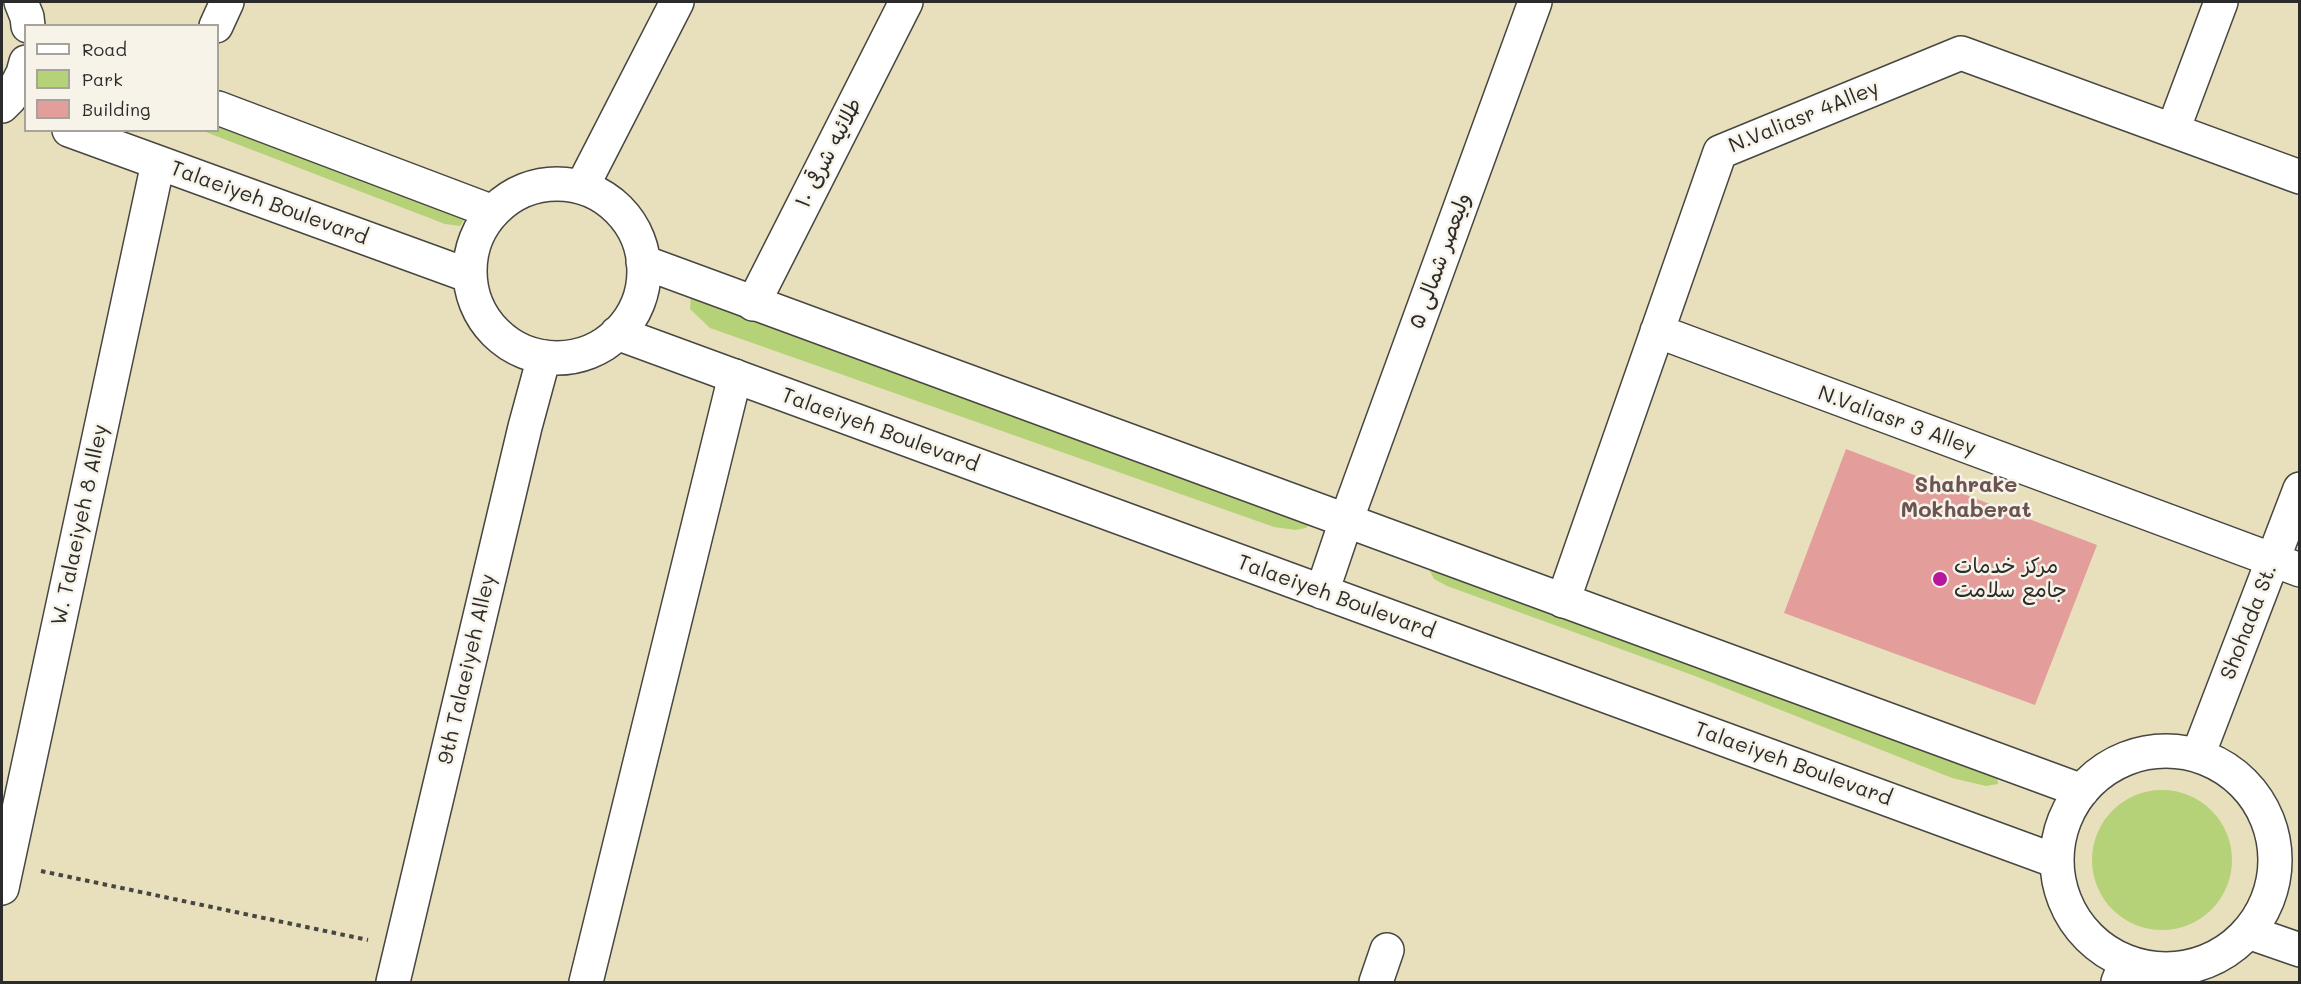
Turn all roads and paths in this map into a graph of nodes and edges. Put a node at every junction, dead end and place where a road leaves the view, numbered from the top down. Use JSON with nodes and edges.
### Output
{"nodes":[{"id":1,"x":21,"y":2,"type":"edge"},
{"id":2,"x":227,"y":2,"type":"edge"},
{"id":3,"x":677,"y":2,"type":"edge"},
{"id":4,"x":906,"y":2,"type":"edge"},
{"id":5,"x":1535,"y":2,"type":"edge"},
{"id":6,"x":2221,"y":2,"type":"edge"},
{"id":7,"x":28,"y":24,"type":"edge"},
{"id":8,"x":217,"y":24,"type":"edge"},
{"id":9,"x":24,"y":69,"type":"edge"},
{"id":10,"x":2,"y":106,"type":"edge"},
{"id":11,"x":219,"y":108,"type":"edge"},
{"id":12,"x":24,"y":114,"type":"edge"},
{"id":13,"x":2172,"y":130,"type":"junction"},
{"id":14,"x":74,"y":132,"type":"edge"},
{"id":15,"x":158,"y":163,"type":"junction"},
{"id":16,"x":2300,"y":177,"type":"edge"},
{"id":17,"x":582,"y":187,"type":"junction"},
{"id":18,"x":493,"y":212,"type":"junction"},
{"id":19,"x":643,"y":262,"type":"junction"},
{"id":20,"x":470,"y":276,"type":"junction"},
{"id":21,"x":753,"y":304,"type":"junction"},
{"id":22,"x":1657,"y":331,"type":"junction"},
{"id":23,"x":617,"y":333,"type":"junction"},
{"id":24,"x":544,"y":357,"type":"junction"},
{"id":25,"x":735,"y":376,"type":"junction"},
{"id":26,"x":2300,"y":489,"type":"edge"},
{"id":27,"x":1346,"y":521,"type":"junction"},
{"id":28,"x":2286,"y":565,"type":"edge"},
{"id":29,"x":1322,"y":592,"type":"junction"},
{"id":30,"x":1563,"y":601,"type":"junction"},
{"id":31,"x":2198,"y":754,"type":"junction"},
{"id":32,"x":2082,"y":791,"type":"junction"},
{"id":33,"x":2056,"y":861,"type":"junction"},
{"id":34,"x":2287,"y":867,"type":"edge"},
{"id":35,"x":4,"y":876,"type":"edge"},
{"id":36,"x":2248,"y":932,"type":"junction"},
{"id":37,"x":401,"y":947,"type":"junction"},
{"id":38,"x":1387,"y":950,"type":"dead end"},
{"id":39,"x":2300,"y":950,"type":"edge"},
{"id":40,"x":2122,"y":972,"type":"edge"},
{"id":41,"x":393,"y":982,"type":"edge"},
{"id":42,"x":586,"y":982,"type":"edge"},
{"id":43,"x":1376,"y":982,"type":"edge"}],
"edges":[{"from":1,"to":7,"type":"street"},
{"from":2,"to":8,"type":"street"},
{"from":3,"to":17,"type":"street"},
{"from":4,"to":21,"type":"street","name":"طلائیه شرقی ۱۰"},
{"from":5,"to":27,"type":"street","name":"ولیعصر شمالی ۵"},
{"from":6,"to":13,"type":"street"},
{"from":9,"to":10,"type":"street"},
{"from":10,"to":12,"type":"street"},
{"from":11,"to":18,"type":"street"},
{"from":13,"to":16,"type":"street","name":"N.Valiasr 4Alley"},
{"from":13,"to":22,"type":"street","name":"N.Valiasr 4Alley"},
{"from":14,"to":15,"type":"street","name":"Talaeiyeh Boulevard"},
{"from":15,"to":20,"type":"street","name":"Talaeiyeh Boulevard"},
{"from":15,"to":35,"type":"street","name":"W. Talaeiyeh 8 Alley"},
{"from":17,"to":18,"type":"street"},
{"from":17,"to":19,"type":"street"},
{"from":18,"to":20,"type":"street"},
{"from":19,"to":21,"type":"street"},
{"from":19,"to":23,"type":"street"},
{"from":20,"to":24,"type":"street"},
{"from":21,"to":27,"type":"street"},
{"from":22,"to":28,"type":"street","name":"N.Valiasr 3 Alley"},
{"from":22,"to":30,"type":"street","name":"N.Valiasr 4Alley"},
{"from":23,"to":24,"type":"street"},
{"from":23,"to":25,"type":"street","name":"Talaeiyeh Boulevard"},
{"from":24,"to":37,"type":"street","name":"9th Talaeiyeh Alley"},
{"from":25,"to":29,"type":"street","name":"Talaeiyeh Boulevard"},
{"from":25,"to":42,"type":"street"},
{"from":26,"to":28,"type":"street","name":"Shohada St."},
{"from":27,"to":29,"type":"street","name":"ولیعصر شمالی ۵"},
{"from":27,"to":30,"type":"street"},
{"from":28,"to":31,"type":"street","name":"Shohada St."},
{"from":29,"to":33,"type":"street","name":"Talaeiyeh Boulevard"},
{"from":30,"to":32,"type":"street"},
{"from":31,"to":32,"type":"street"},
{"from":31,"to":34,"type":"street"},
{"from":32,"to":33,"type":"street"},
{"from":33,"to":40,"type":"street"},
{"from":34,"to":36,"type":"street"},
{"from":35,"to":37,"type":"path"},
{"from":36,"to":39,"type":"street"},
{"from":36,"to":40,"type":"street"},
{"from":37,"to":41,"type":"street","name":"9th Talaeiyeh Alley"},
{"from":38,"to":43,"type":"street"}]}
